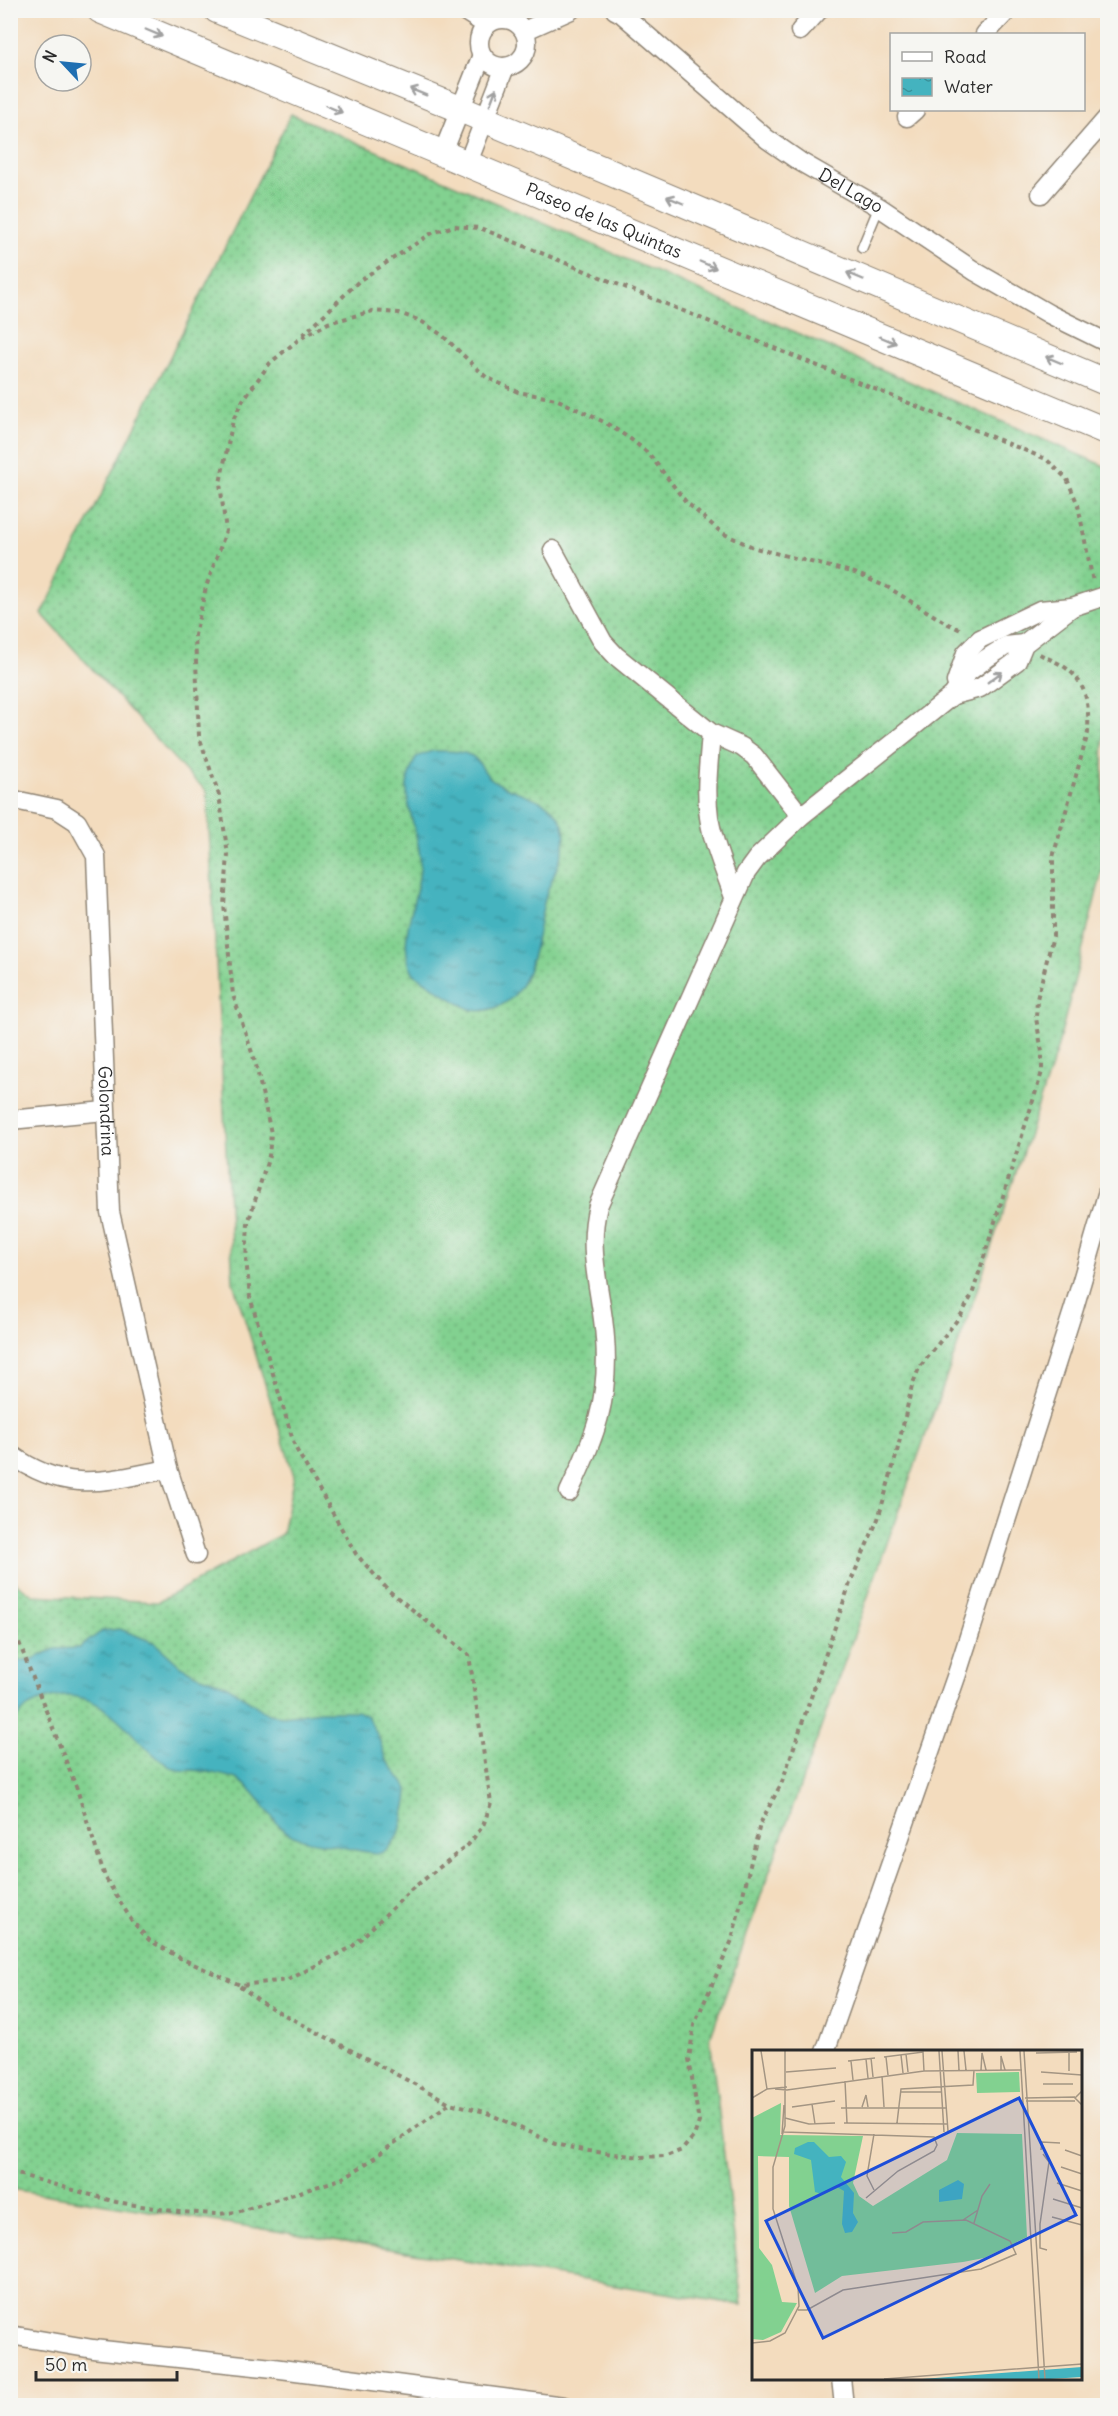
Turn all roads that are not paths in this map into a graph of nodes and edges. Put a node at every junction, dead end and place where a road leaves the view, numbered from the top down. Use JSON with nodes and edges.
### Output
{"nodes":[{"id":1,"x":100,"y":10,"type":"edge"},
{"id":2,"x":217,"y":10,"type":"edge"},
{"id":3,"x":463,"y":10,"type":"edge"},
{"id":4,"x":571,"y":10,"type":"edge"},
{"id":5,"x":615,"y":10,"type":"edge"},
{"id":6,"x":819,"y":10,"type":"edge"},
{"id":7,"x":1008,"y":10,"type":"edge"},
{"id":8,"x":486,"y":25,"type":"junction"},
{"id":9,"x":524,"y":31,"type":"junction"},
{"id":10,"x":800,"y":31,"type":"dead end"},
{"id":11,"x":986,"y":33,"type":"edge"},
{"id":12,"x":482,"y":55,"type":"junction"},
{"id":13,"x":505,"y":67,"type":"junction"},
{"id":14,"x":460,"y":109,"type":"junction"},
{"id":15,"x":1107,"y":117,"type":"edge"},
{"id":16,"x":485,"y":119,"type":"junction"},
{"id":17,"x":442,"y":155,"type":"junction"},
{"id":18,"x":467,"y":165,"type":"junction"},
{"id":19,"x":1041,"y":194,"type":"dead end"},
{"id":20,"x":879,"y":207,"type":"junction"},
{"id":21,"x":862,"y":248,"type":"dead end"},
{"id":22,"x":1107,"y":343,"type":"edge"},
{"id":23,"x":1107,"y":383,"type":"edge"},
{"id":24,"x":1107,"y":432,"type":"edge"},
{"id":25,"x":553,"y":550,"type":"dead end"},
{"id":26,"x":1102,"y":596,"type":"edge"},
{"id":27,"x":1072,"y":607,"type":"junction"},
{"id":28,"x":953,"y":695,"type":"junction"},
{"id":29,"x":711,"y":733,"type":"junction"},
{"id":30,"x":10,"y":799,"type":"edge"},
{"id":31,"x":801,"y":816,"type":"junction"},
{"id":32,"x":734,"y":897,"type":"junction"},
{"id":33,"x":105,"y":1111,"type":"junction"},
{"id":34,"x":10,"y":1120,"type":"edge"},
{"id":35,"x":1107,"y":1191,"type":"edge"},
{"id":36,"x":10,"y":1454,"type":"edge"},
{"id":37,"x":168,"y":1469,"type":"junction"},
{"id":38,"x":569,"y":1492,"type":"dead end"},
{"id":39,"x":196,"y":1555,"type":"dead end"},
{"id":40,"x":826,"y":2050,"type":"edge"},
{"id":41,"x":10,"y":2335,"type":"edge"},
{"id":42,"x":841,"y":2380,"type":"edge"},
{"id":43,"x":564,"y":2406,"type":"edge"},
{"id":44,"x":844,"y":2406,"type":"edge"}],
"edges":[{"from":1,"to":17,"type":"main road","name":"Paseo de las Quintas","one_way":true},
{"from":14,"to":2,"type":"main road","one_way":true},
{"from":3,"to":8,"type":"street"},
{"from":4,"to":9,"type":"street"},
{"from":5,"to":20,"type":"street","name":"Del Lago"},
{"from":6,"to":10,"type":"street"},
{"from":7,"to":11,"type":"street"},
{"from":8,"to":9,"type":"street"},
{"from":8,"to":12,"type":"street"},
{"from":9,"to":13,"type":"street"},
{"from":12,"to":13,"type":"street"},
{"from":12,"to":14,"type":"street"},
{"from":16,"to":13,"type":"street","one_way":true},
{"from":14,"to":16,"type":"main road"},
{"from":14,"to":17,"type":"street"},
{"from":15,"to":19,"type":"street"},
{"from":16,"to":18,"type":"street"},
{"from":23,"to":16,"type":"main road","one_way":true},
{"from":17,"to":18,"type":"main road","name":"Paseo de las Quintas"},
{"from":18,"to":24,"type":"main road","name":"Paseo de las Quintas","one_way":true},
{"from":20,"to":21,"type":"lane"},
{"from":20,"to":22,"type":"street","name":"Del Lago"},
{"from":25,"to":29,"type":"street"},
{"from":26,"to":27,"type":"street"},
{"from":27,"to":28,"type":"street"},
{"from":27,"to":28,"type":"street"},
{"from":28,"to":31,"type":"street"},
{"from":29,"to":31,"type":"street"},
{"from":29,"to":32,"type":"street"},
{"from":30,"to":33,"type":"street","name":"Golondrina"},
{"from":31,"to":32,"type":"street"},
{"from":32,"to":38,"type":"street"},
{"from":33,"to":34,"type":"street"},
{"from":33,"to":37,"type":"street","name":"Golondrina"},
{"from":35,"to":40,"type":"street"},
{"from":36,"to":37,"type":"street"},
{"from":37,"to":39,"type":"street","name":"Golondrina"},
{"from":41,"to":43,"type":"street"},
{"from":42,"to":44,"type":"street"}]}
